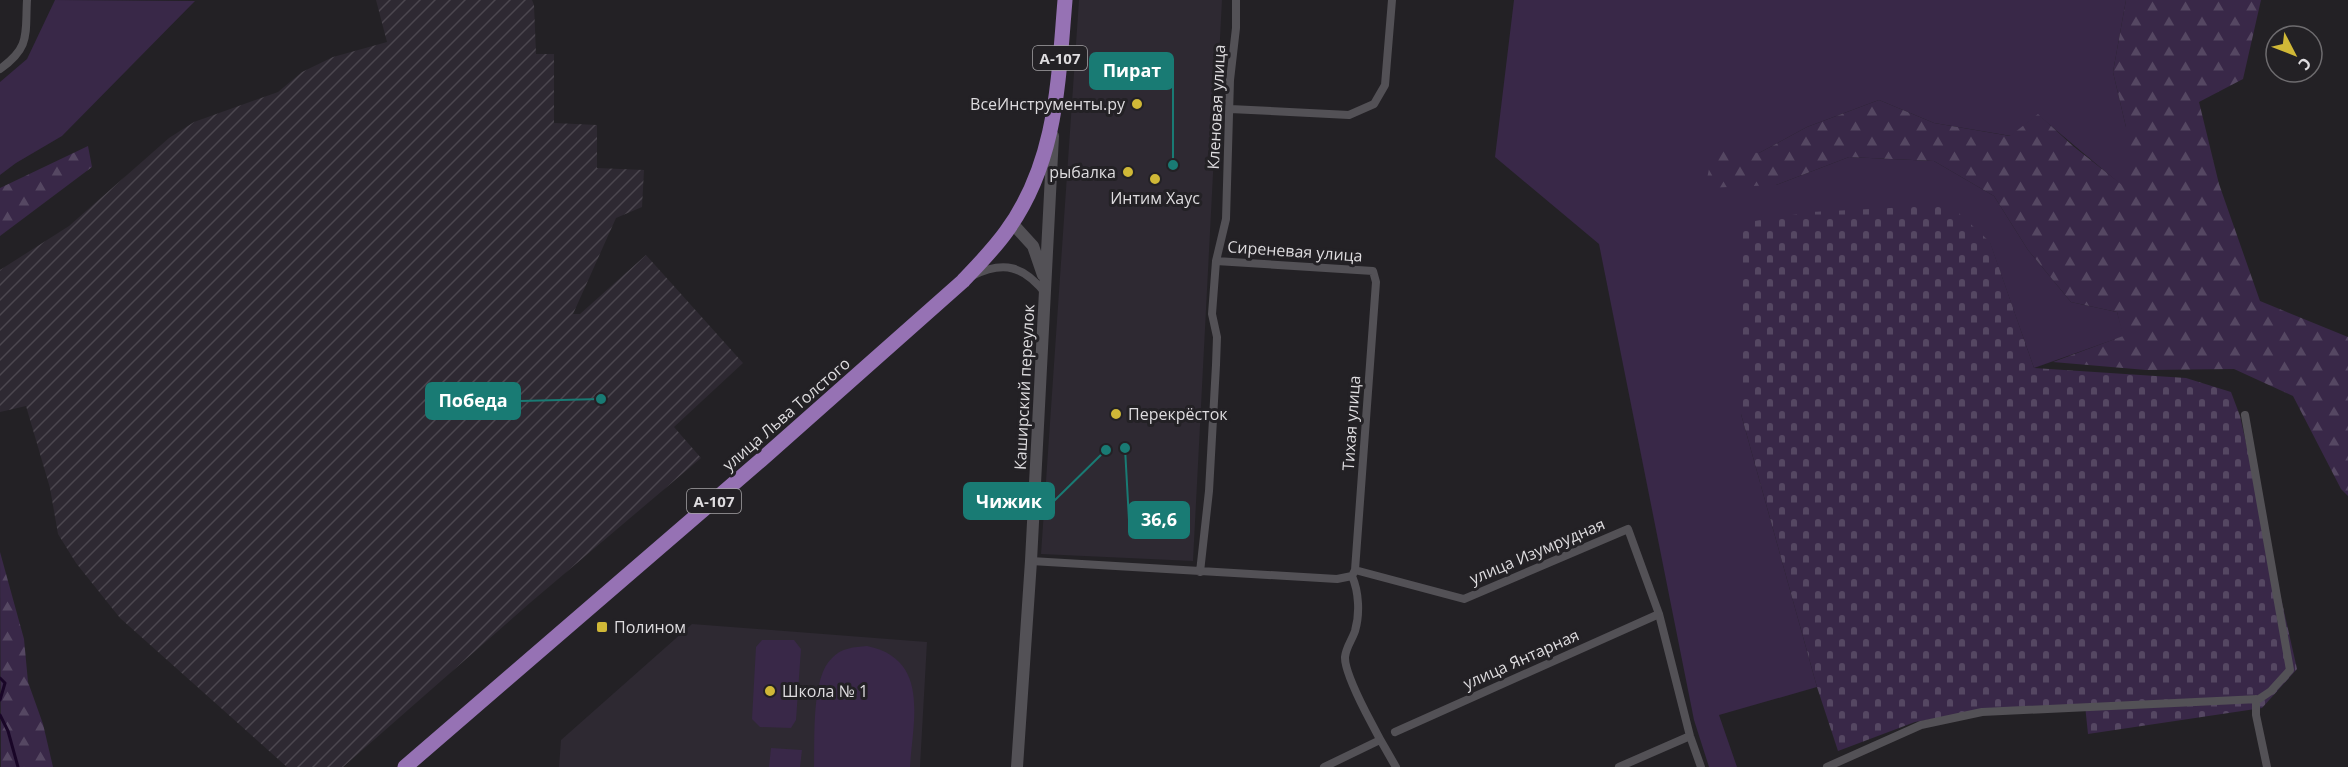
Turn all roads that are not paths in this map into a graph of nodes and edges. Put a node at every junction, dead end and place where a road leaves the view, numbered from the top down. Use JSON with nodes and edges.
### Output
{"nodes":[{"id":1,"x":27,"y":0,"type":"edge"},
{"id":2,"x":1065,"y":0,"type":"edge"},
{"id":3,"x":1236,"y":0,"type":"edge"},
{"id":4,"x":1392,"y":0,"type":"edge"},
{"id":5,"x":0,"y":69,"type":"edge"},
{"id":6,"x":1230,"y":109,"type":"junction"},
{"id":7,"x":1054,"y":116,"type":"junction"},
{"id":8,"x":1012,"y":223,"type":"junction"},
{"id":9,"x":1216,"y":261,"type":"junction"},
{"id":10,"x":1373,"y":271,"type":"joint"},
{"id":11,"x":963,"y":281,"type":"junction"},
{"id":12,"x":1046,"y":294,"type":"junction"},
{"id":13,"x":2244,"y":416,"type":"dead end"},
{"id":14,"x":1031,"y":561,"type":"junction"},
{"id":15,"x":1200,"y":572,"type":"junction"},
{"id":16,"x":1354,"y":573,"type":"junction"},
{"id":17,"x":1659,"y":614,"type":"junction"},
{"id":18,"x":2256,"y":699,"type":"junction"},
{"id":19,"x":1395,"y":732,"type":"dead end"},
{"id":20,"x":1690,"y":736,"type":"junction"},
{"id":21,"x":1380,"y":740,"type":"junction"},
{"id":22,"x":405,"y":767,"type":"edge"},
{"id":23,"x":1017,"y":767,"type":"edge"},
{"id":24,"x":1324,"y":767,"type":"edge"},
{"id":25,"x":1396,"y":767,"type":"edge"},
{"id":26,"x":1619,"y":767,"type":"edge"},
{"id":27,"x":1701,"y":767,"type":"edge"},
{"id":28,"x":1827,"y":767,"type":"edge"},
{"id":29,"x":2267,"y":767,"type":"edge"}],
"edges":[{"from":1,"to":5,"type":"street"},
{"from":2,"to":7,"type":"highway","number":"А-107"},
{"from":3,"to":6,"type":"street","name":"Кленовая улица"},
{"from":4,"to":6,"type":"street"},
{"from":6,"to":9,"type":"street","name":"Кленовая улица"},
{"from":7,"to":8,"type":"highway","name":"улица Льва Толстого","number":"А-107"},
{"from":7,"to":12,"type":"main road","name":"Каширский переулок"},
{"from":8,"to":11,"type":"highway","name":"улица Льва Толстого","number":"А-107"},
{"from":8,"to":12,"type":"main road"},
{"from":9,"to":10,"type":"street","name":"Сиреневая улица"},
{"from":9,"to":15,"type":"street","name":"Кленовая улица"},
{"from":10,"to":16,"type":"street","name":"Тихая улица"},
{"from":11,"to":12,"type":"street"},
{"from":11,"to":22,"type":"highway","name":"улица Льва Толстого","number":"А-107"},
{"from":12,"to":14,"type":"main road","name":"Каширский переулок"},
{"from":13,"to":18,"type":"street"},
{"from":14,"to":15,"type":"street"},
{"from":14,"to":23,"type":"main road","name":"Каширский переулок"},
{"from":15,"to":16,"type":"street"},
{"from":16,"to":17,"type":"street","name":"улица Изумрудная"},
{"from":16,"to":21,"type":"street","name":"Тихая улица"},
{"from":17,"to":19,"type":"street","name":"улица Янтарная"},
{"from":17,"to":20,"type":"street","name":"улица Изумрудная"},
{"from":18,"to":28,"type":"street"},
{"from":18,"to":29,"type":"street"},
{"from":20,"to":26,"type":"street"},
{"from":20,"to":27,"type":"street","name":"улица Изумрудная"},
{"from":21,"to":24,"type":"street"},
{"from":21,"to":25,"type":"street"}]}
